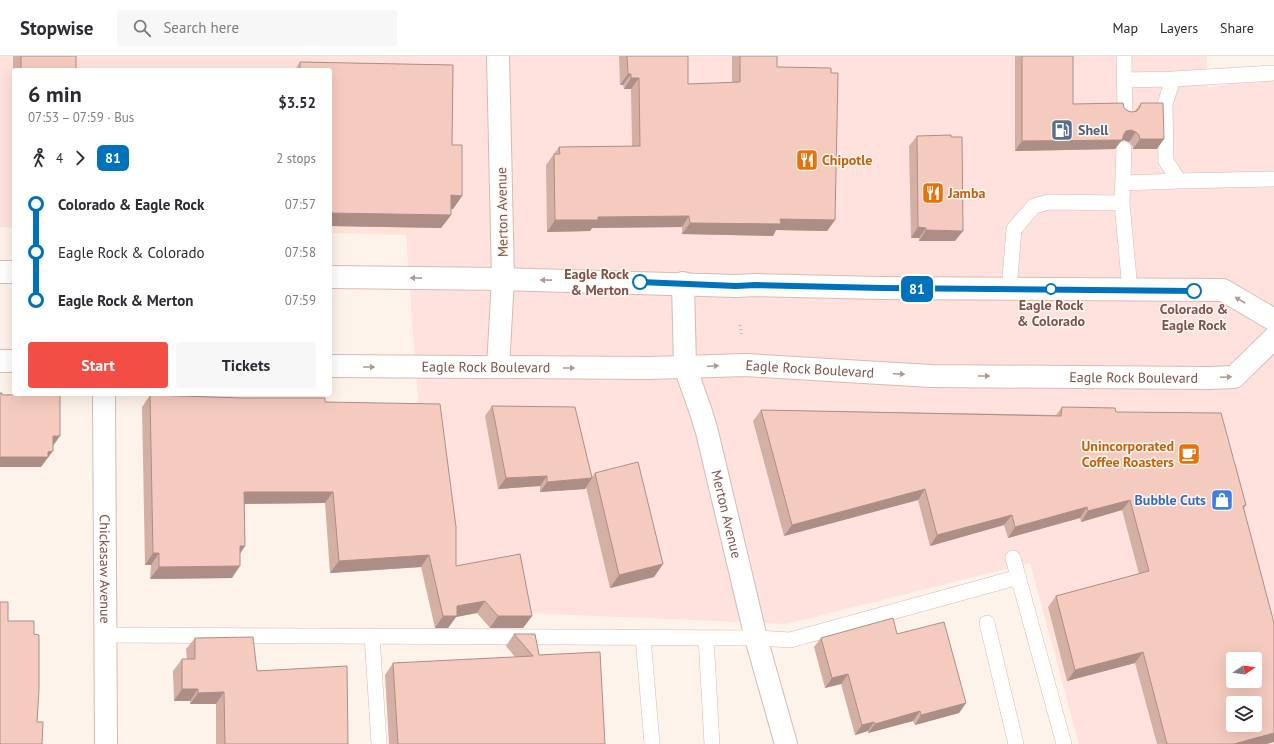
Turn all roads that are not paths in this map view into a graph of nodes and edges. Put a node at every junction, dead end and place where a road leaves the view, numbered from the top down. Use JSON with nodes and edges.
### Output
{"nodes":[{"id":1,"x":498,"y":56,"type":"edge"},
{"id":2,"x":1124,"y":56,"type":"edge"},
{"id":3,"x":1274,"y":73,"type":"edge"},
{"id":4,"x":1173,"y":79,"type":"junction"},
{"id":5,"x":1124,"y":80,"type":"junction"},
{"id":6,"x":1125,"y":113,"type":"edge"},
{"id":7,"x":1124,"y":149,"type":"edge"},
{"id":8,"x":1274,"y":179,"type":"edge"},
{"id":9,"x":1179,"y":180,"type":"junction"},
{"id":10,"x":1123,"y":183,"type":"junction"},
{"id":11,"x":1122,"y":203,"type":"junction"},
{"id":12,"x":0,"y":272,"type":"edge"},
{"id":13,"x":12,"y":272,"type":"edge"},
{"id":14,"x":332,"y":277,"type":"edge"},
{"id":15,"x":503,"y":279,"type":"junction"},
{"id":16,"x":682,"y":283,"type":"junction"},
{"id":17,"x":1009,"y":289,"type":"junction"},
{"id":18,"x":1130,"y":290,"type":"junction"},
{"id":19,"x":1274,"y":320,"type":"edge"},
{"id":20,"x":1274,"y":338,"type":"edge"},
{"id":21,"x":0,"y":361,"type":"edge"},
{"id":22,"x":12,"y":361,"type":"edge"},
{"id":23,"x":332,"y":366,"type":"edge"},
{"id":24,"x":685,"y":367,"type":"junction"},
{"id":25,"x":498,"y":368,"type":"junction"},
{"id":26,"x":104,"y":396,"type":"edge"},
{"id":27,"x":1014,"y":558,"type":"dead end"},
{"id":28,"x":1019,"y":577,"type":"junction"},
{"id":29,"x":987,"y":623,"type":"dead end"},
{"id":30,"x":105,"y":635,"type":"junction"},
{"id":31,"x":372,"y":636,"type":"junction"},
{"id":32,"x":643,"y":637,"type":"junction"},
{"id":33,"x":706,"y":638,"type":"junction"},
{"id":34,"x":756,"y":638,"type":"junction"},
{"id":35,"x":106,"y":744,"type":"edge"},
{"id":36,"x":379,"y":744,"type":"edge"},
{"id":37,"x":652,"y":744,"type":"edge"},
{"id":38,"x":712,"y":744,"type":"edge"},
{"id":39,"x":786,"y":744,"type":"edge"},
{"id":40,"x":1016,"y":744,"type":"edge"},
{"id":41,"x":1064,"y":744,"type":"edge"}],
"edges":[{"from":1,"to":15,"type":"main road","name":"Merton Avenue"},
{"from":2,"to":5,"type":"lane"},
{"from":3,"to":4,"type":"lane"},
{"from":4,"to":5,"type":"lane"},
{"from":4,"to":9,"type":"lane"},
{"from":5,"to":6,"type":"lane"},
{"from":7,"to":10,"type":"lane"},
{"from":8,"to":9,"type":"lane"},
{"from":9,"to":10,"type":"lane"},
{"from":10,"to":11,"type":"lane"},
{"from":11,"to":17,"type":"lane"},
{"from":11,"to":18,"type":"lane"},
{"from":12,"to":13,"type":"main road"},
{"from":15,"to":14,"type":"main road","one_way":true},
{"from":16,"to":15,"type":"main road","one_way":true},
{"from":15,"to":25,"type":"main road","name":"Merton Avenue"},
{"from":16,"to":17,"type":"main road"},
{"from":16,"to":24,"type":"main road","name":"Merton Avenue"},
{"from":17,"to":18,"type":"main road"},
{"from":19,"to":18,"type":"main road","one_way":true},
{"from":24,"to":20,"type":"main road","name":"Eagle Rock Boulevard","one_way":true},
{"from":21,"to":22,"type":"main road"},
{"from":23,"to":25,"type":"main road","name":"Eagle Rock Boulevard","one_way":true},
{"from":25,"to":24,"type":"main road","name":"Eagle Rock Boulevard","one_way":true},
{"from":24,"to":34,"type":"main road","name":"Merton Avenue"},
{"from":26,"to":30,"type":"main road","name":"Chickasaw Avenue"},
{"from":27,"to":28,"type":"lane"},
{"from":28,"to":34,"type":"lane"},
{"from":28,"to":41,"type":"lane"},
{"from":29,"to":40,"type":"lane"},
{"from":30,"to":31,"type":"lane"},
{"from":30,"to":35,"type":"main road","name":"Chickasaw Avenue"},
{"from":31,"to":32,"type":"lane"},
{"from":31,"to":36,"type":"lane"},
{"from":32,"to":33,"type":"lane"},
{"from":32,"to":37,"type":"lane"},
{"from":33,"to":34,"type":"lane"},
{"from":33,"to":38,"type":"lane"},
{"from":34,"to":39,"type":"main road","name":"Merton Avenue"}]}
